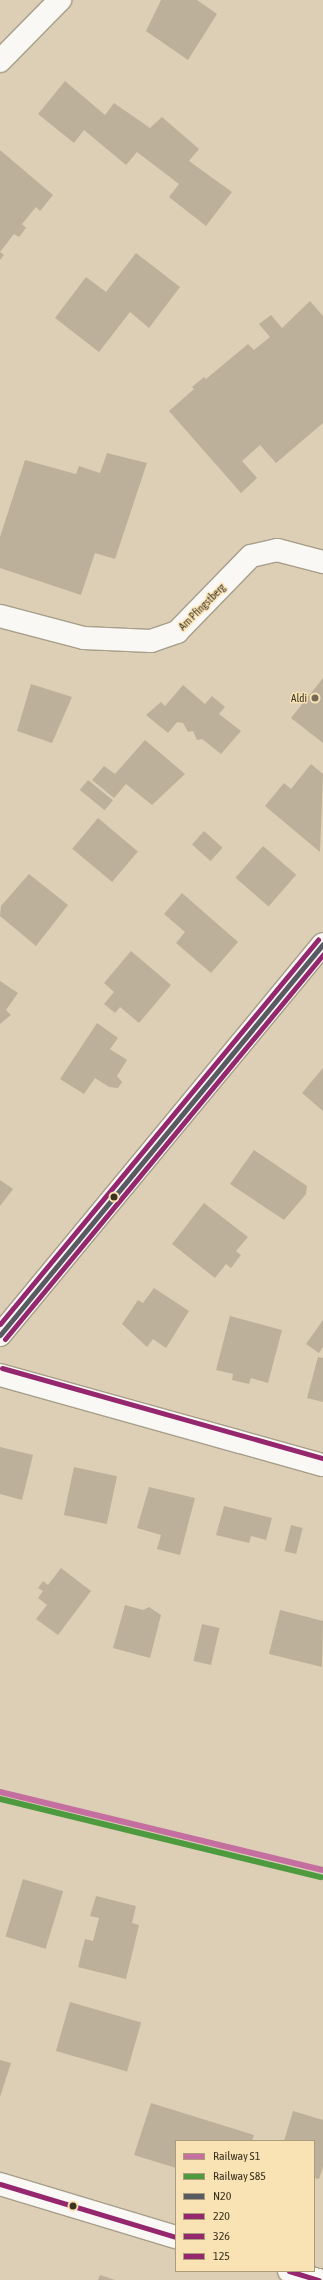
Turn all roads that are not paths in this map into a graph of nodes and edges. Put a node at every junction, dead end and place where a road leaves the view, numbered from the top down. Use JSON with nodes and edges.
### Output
{"nodes":[{"id":1,"x":60,"y":0,"type":"edge"},
{"id":2,"x":0,"y":61,"type":"edge"},
{"id":3,"x":323,"y":562,"type":"edge"},
{"id":4,"x":0,"y":616,"type":"edge"},
{"id":5,"x":323,"y":944,"type":"edge"},
{"id":6,"x":0,"y":1335,"type":"edge"},
{"id":7,"x":0,"y":1375,"type":"edge"},
{"id":8,"x":323,"y":1465,"type":"edge"},
{"id":9,"x":0,"y":2184,"type":"edge"},
{"id":10,"x":175,"y":2237,"type":"edge"},
{"id":11,"x":292,"y":2272,"type":"edge"},
{"id":12,"x":319,"y":2280,"type":"edge"}],
"edges":[{"from":1,"to":2,"type":"street"},
{"from":3,"to":4,"type":"street","name":"Am Pfingstberg"},
{"from":5,"to":6,"type":"street"},
{"from":7,"to":8,"type":"street"},
{"from":9,"to":10,"type":"street"},
{"from":11,"to":12,"type":"street"}]}
